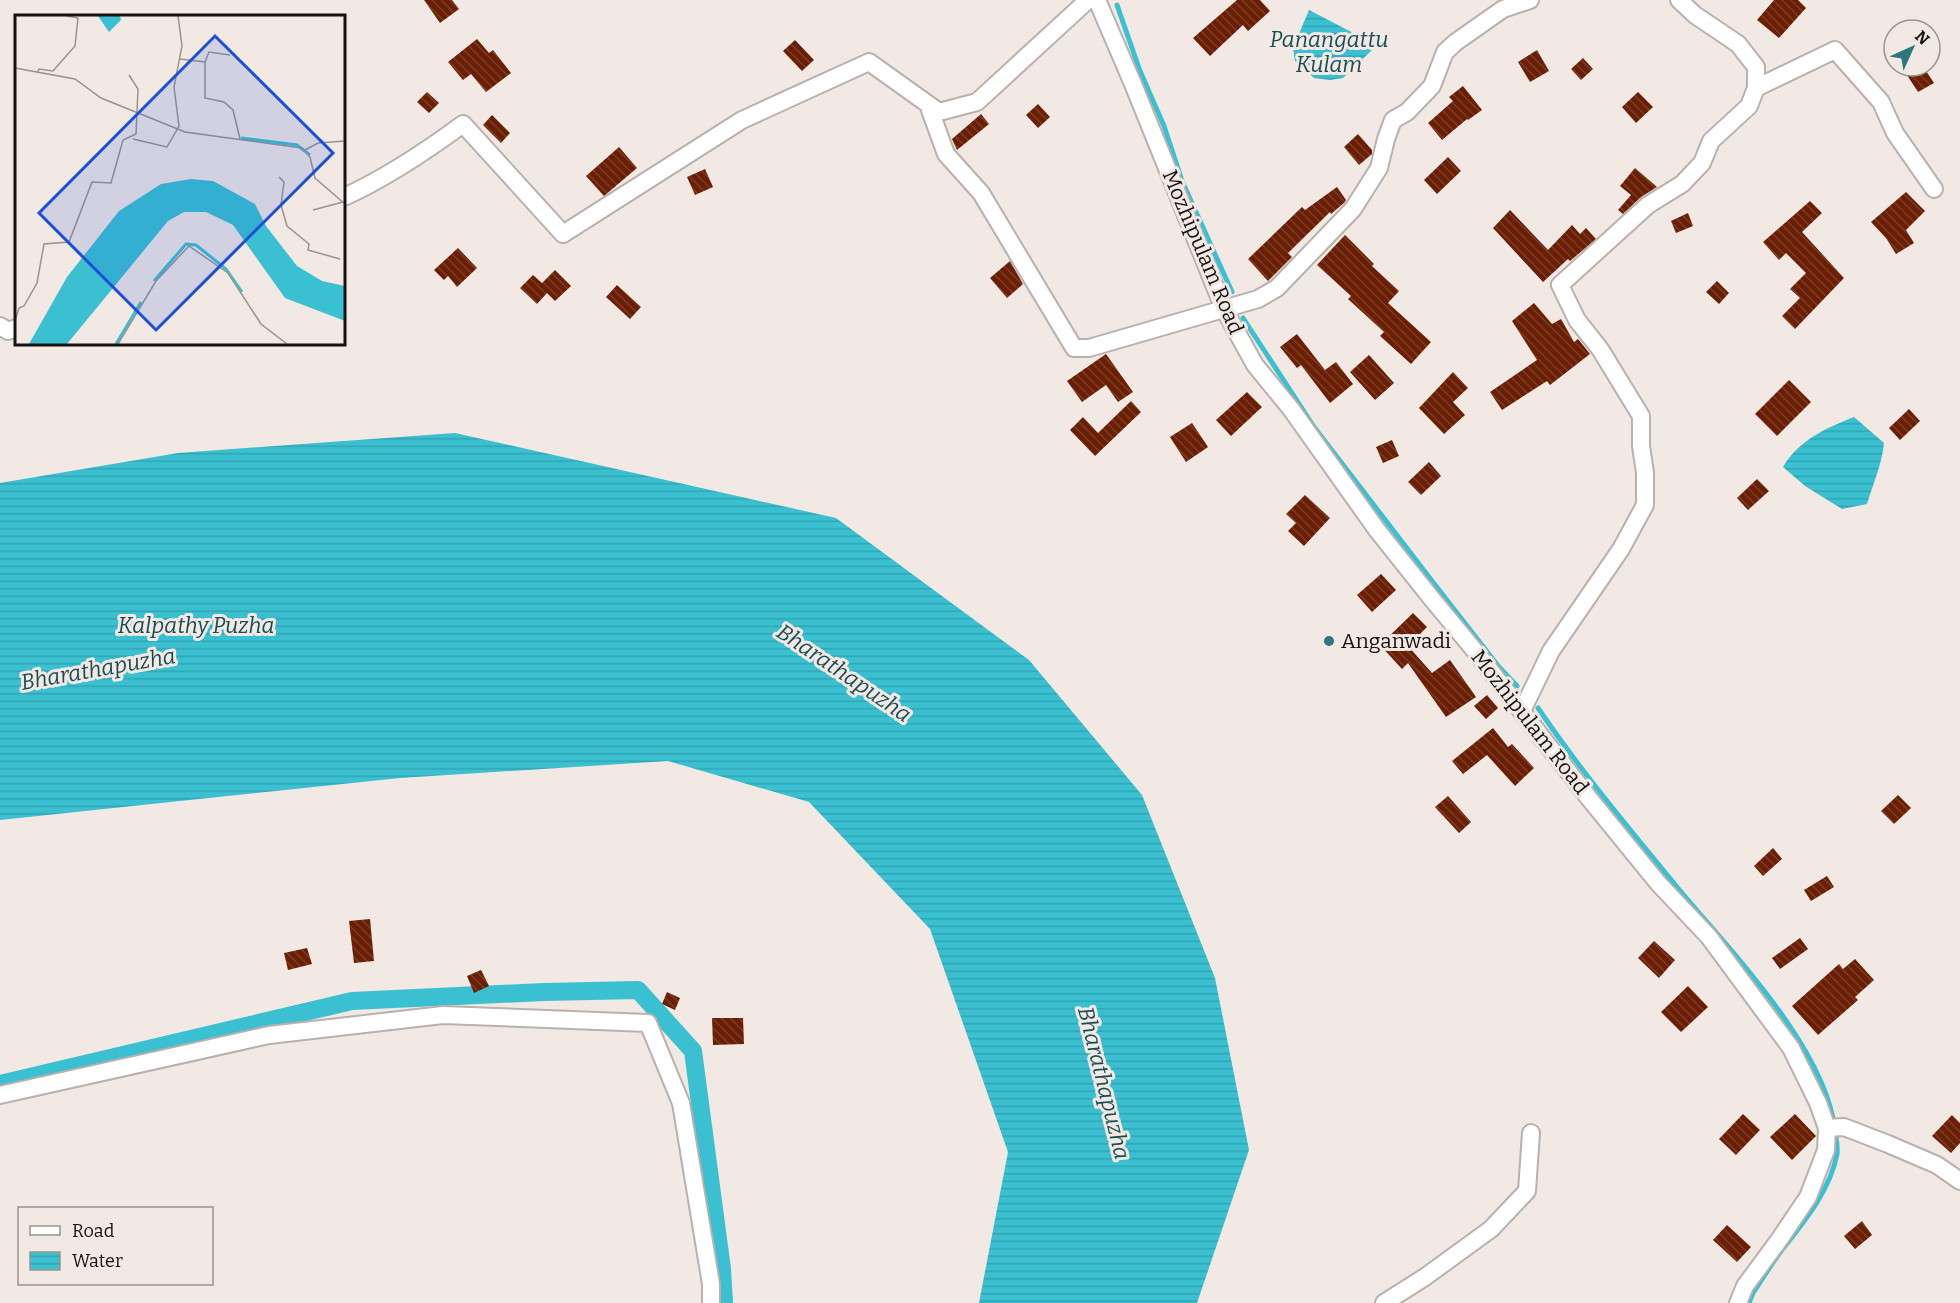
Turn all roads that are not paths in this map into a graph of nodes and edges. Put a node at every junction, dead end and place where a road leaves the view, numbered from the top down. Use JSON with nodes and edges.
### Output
{"nodes":[{"id":1,"x":1088,"y":0,"type":"edge"},
{"id":2,"x":1097,"y":0,"type":"edge"},
{"id":3,"x":1530,"y":0,"type":"edge"},
{"id":4,"x":1679,"y":0,"type":"edge"},
{"id":5,"x":1756,"y":88,"type":"junction"},
{"id":6,"x":939,"y":112,"type":"junction"},
{"id":7,"x":1934,"y":189,"type":"dead end"},
{"id":8,"x":345,"y":197,"type":"edge"},
{"id":9,"x":1224,"y":309,"type":"junction"},
{"id":10,"x":0,"y":326,"type":"edge"},
{"id":11,"x":15,"y":328,"type":"edge"},
{"id":12,"x":1522,"y":711,"type":"junction"},
{"id":13,"x":0,"y":1095,"type":"edge"},
{"id":14,"x":1835,"y":1128,"type":"junction"},
{"id":15,"x":1531,"y":1133,"type":"dead end"},
{"id":16,"x":1960,"y":1181,"type":"edge"},
{"id":17,"x":711,"y":1303,"type":"edge"},
{"id":18,"x":1384,"y":1303,"type":"edge"},
{"id":19,"x":1738,"y":1303,"type":"edge"}],
"edges":[{"from":1,"to":6,"type":"street"},
{"from":2,"to":9,"type":"street","name":"Mozhipulam Road"},
{"from":3,"to":9,"type":"street"},
{"from":4,"to":5,"type":"street"},
{"from":5,"to":7,"type":"street"},
{"from":5,"to":12,"type":"street"},
{"from":6,"to":8,"type":"street"},
{"from":6,"to":9,"type":"street"},
{"from":9,"to":12,"type":"street","name":"Mozhipulam Road"},
{"from":10,"to":11,"type":"street"},
{"from":12,"to":14,"type":"street","name":"Mozhipulam Road"},
{"from":13,"to":17,"type":"street"},
{"from":14,"to":16,"type":"street"},
{"from":14,"to":19,"type":"street","name":"Mozhipulam Road"},
{"from":15,"to":18,"type":"street"}]}
